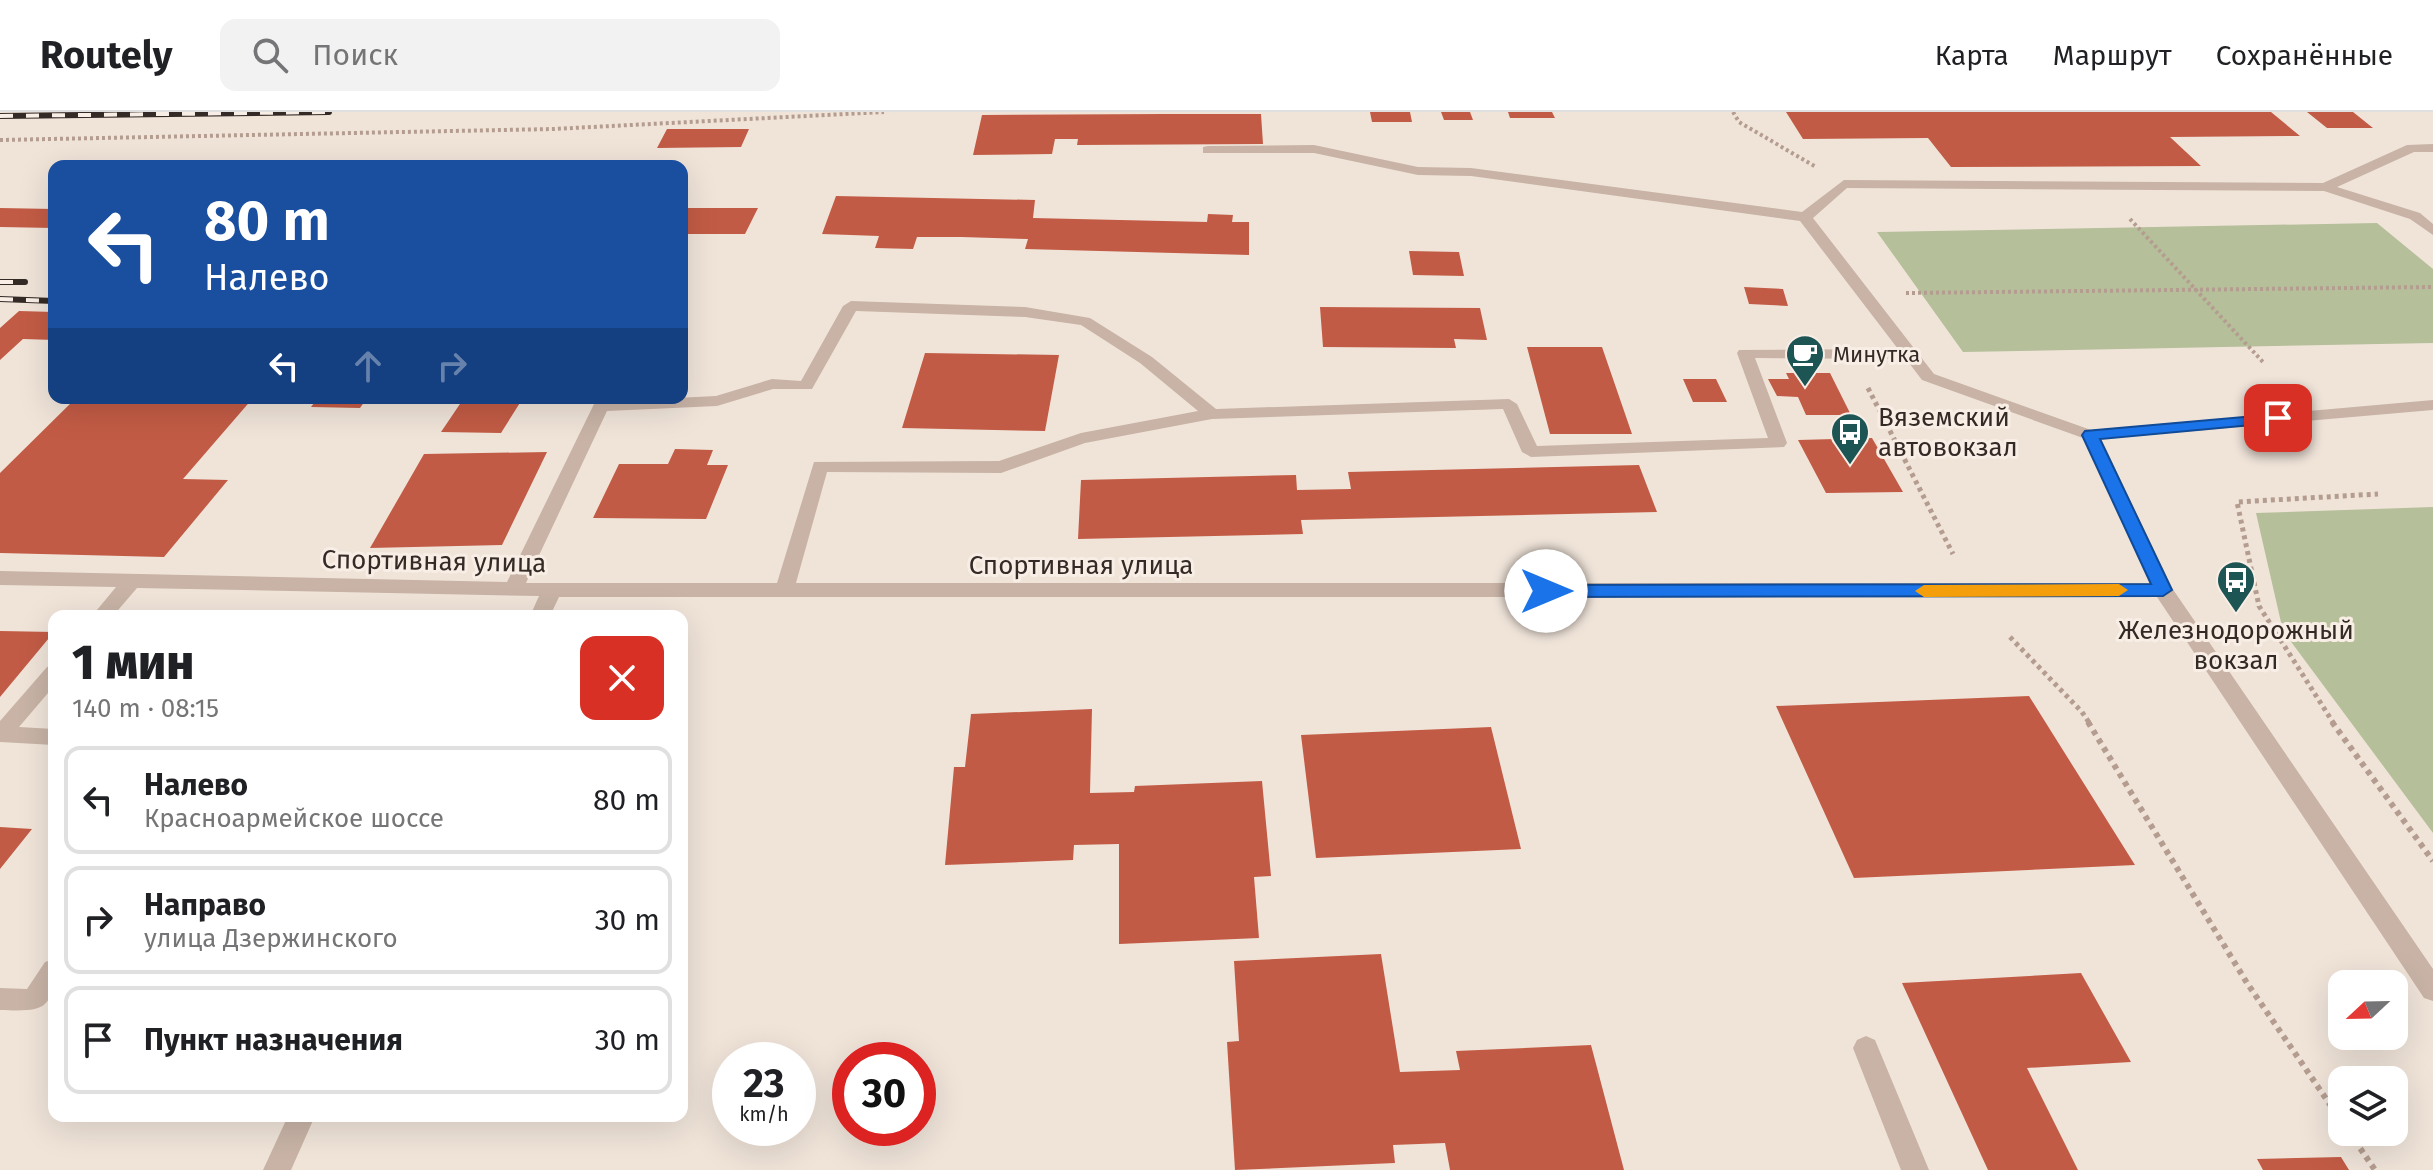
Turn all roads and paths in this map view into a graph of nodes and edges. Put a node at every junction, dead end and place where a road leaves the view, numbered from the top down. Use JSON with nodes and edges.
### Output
{"nodes":[{"id":1,"x":884,"y":112,"type":"edge"},
{"id":2,"x":1733,"y":112,"type":"edge"},
{"id":3,"x":0,"y":140,"type":"edge"},
{"id":4,"x":2433,"y":148,"type":"edge"},
{"id":5,"x":1208,"y":150,"type":"dead end"},
{"id":6,"x":1844,"y":184,"type":"junction"},
{"id":7,"x":2099,"y":185,"type":"junction"},
{"id":8,"x":2325,"y":187,"type":"junction"},
{"id":9,"x":1805,"y":217,"type":"junction"},
{"id":10,"x":2433,"y":231,"type":"edge"},
{"id":11,"x":2433,"y":287,"type":"edge"},
{"id":12,"x":2195,"y":289,"type":"junction"},
{"id":13,"x":1864,"y":294,"type":"junction"},
{"id":14,"x":1910,"y":354,"type":"junction"},
{"id":15,"x":2263,"y":362,"type":"dead end"},
{"id":16,"x":1928,"y":377,"type":"junction"},
{"id":17,"x":688,"y":402,"type":"edge"},
{"id":18,"x":647,"y":404,"type":"edge"},
{"id":19,"x":2433,"y":405,"type":"edge"},
{"id":20,"x":1212,"y":414,"type":"junction"},
{"id":21,"x":2090,"y":435,"type":"junction"},
{"id":22,"x":2378,"y":494,"type":"dead end"},
{"id":23,"x":1959,"y":565,"type":"dead end"},
{"id":24,"x":0,"y":578,"type":"edge"},
{"id":25,"x":133,"y":580,"type":"junction"},
{"id":26,"x":513,"y":590,"type":"junction"},
{"id":27,"x":552,"y":590,"type":"junction"},
{"id":28,"x":2163,"y":590,"type":"junction"},
{"id":29,"x":784,"y":591,"type":"junction"},
{"id":30,"x":107,"y":610,"type":"edge"},
{"id":31,"x":543,"y":610,"type":"edge"},
{"id":32,"x":2010,"y":637,"type":"dead end"},
{"id":33,"x":48,"y":679,"type":"edge"},
{"id":34,"x":1,"y":734,"type":"edge"},
{"id":35,"x":48,"y":737,"type":"edge"},
{"id":36,"x":2433,"y":861,"type":"edge"},
{"id":37,"x":48,"y":979,"type":"edge"},
{"id":38,"x":2433,"y":990,"type":"edge"},
{"id":39,"x":0,"y":999,"type":"edge"},
{"id":40,"x":1866,"y":1048,"type":"dead end"},
{"id":41,"x":2328,"y":1102,"type":"edge"},
{"id":42,"x":299,"y":1122,"type":"edge"},
{"id":43,"x":2359,"y":1146,"type":"edge"},
{"id":44,"x":277,"y":1170,"type":"edge"},
{"id":45,"x":1915,"y":1170,"type":"edge"},
{"id":46,"x":2375,"y":1170,"type":"edge"}],
"edges":[{"from":1,"to":3,"type":"path"},
{"from":2,"to":6,"type":"path"},
{"from":4,"to":8,"type":"street"},
{"from":5,"to":9,"type":"street"},
{"from":6,"to":7,"type":"street"},
{"from":6,"to":9,"type":"street"},
{"from":7,"to":8,"type":"street"},
{"from":7,"to":12,"type":"path"},
{"from":8,"to":10,"type":"street"},
{"from":9,"to":13,"type":"street"},
{"from":11,"to":12,"type":"path"},
{"from":12,"to":13,"type":"path"},
{"from":12,"to":15,"type":"path"},
{"from":13,"to":14,"type":"street"},
{"from":14,"to":16,"type":"street"},
{"from":14,"to":20,"type":"street"},
{"from":16,"to":21,"type":"street"},
{"from":16,"to":23,"type":"path"},
{"from":17,"to":20,"type":"street"},
{"from":18,"to":26,"type":"street"},
{"from":19,"to":21,"type":"street"},
{"from":20,"to":29,"type":"street"},
{"from":21,"to":28,"type":"street"},
{"from":22,"to":36,"type":"path"},
{"from":24,"to":25,"type":"street","name":"Спортивная улица"},
{"from":25,"to":26,"type":"street","name":"Спортивная улица"},
{"from":25,"to":30,"type":"street"},
{"from":26,"to":27,"type":"street","name":"Спортивная улица"},
{"from":27,"to":29,"type":"street","name":"Спортивная улица"},
{"from":27,"to":31,"type":"street"},
{"from":28,"to":29,"type":"street","name":"Спортивная улица"},
{"from":28,"to":38,"type":"street"},
{"from":32,"to":41,"type":"path"},
{"from":33,"to":34,"type":"street"},
{"from":34,"to":35,"type":"street"},
{"from":37,"to":39,"type":"street"},
{"from":40,"to":45,"type":"street"},
{"from":42,"to":44,"type":"street"},
{"from":43,"to":46,"type":"path"}]}
